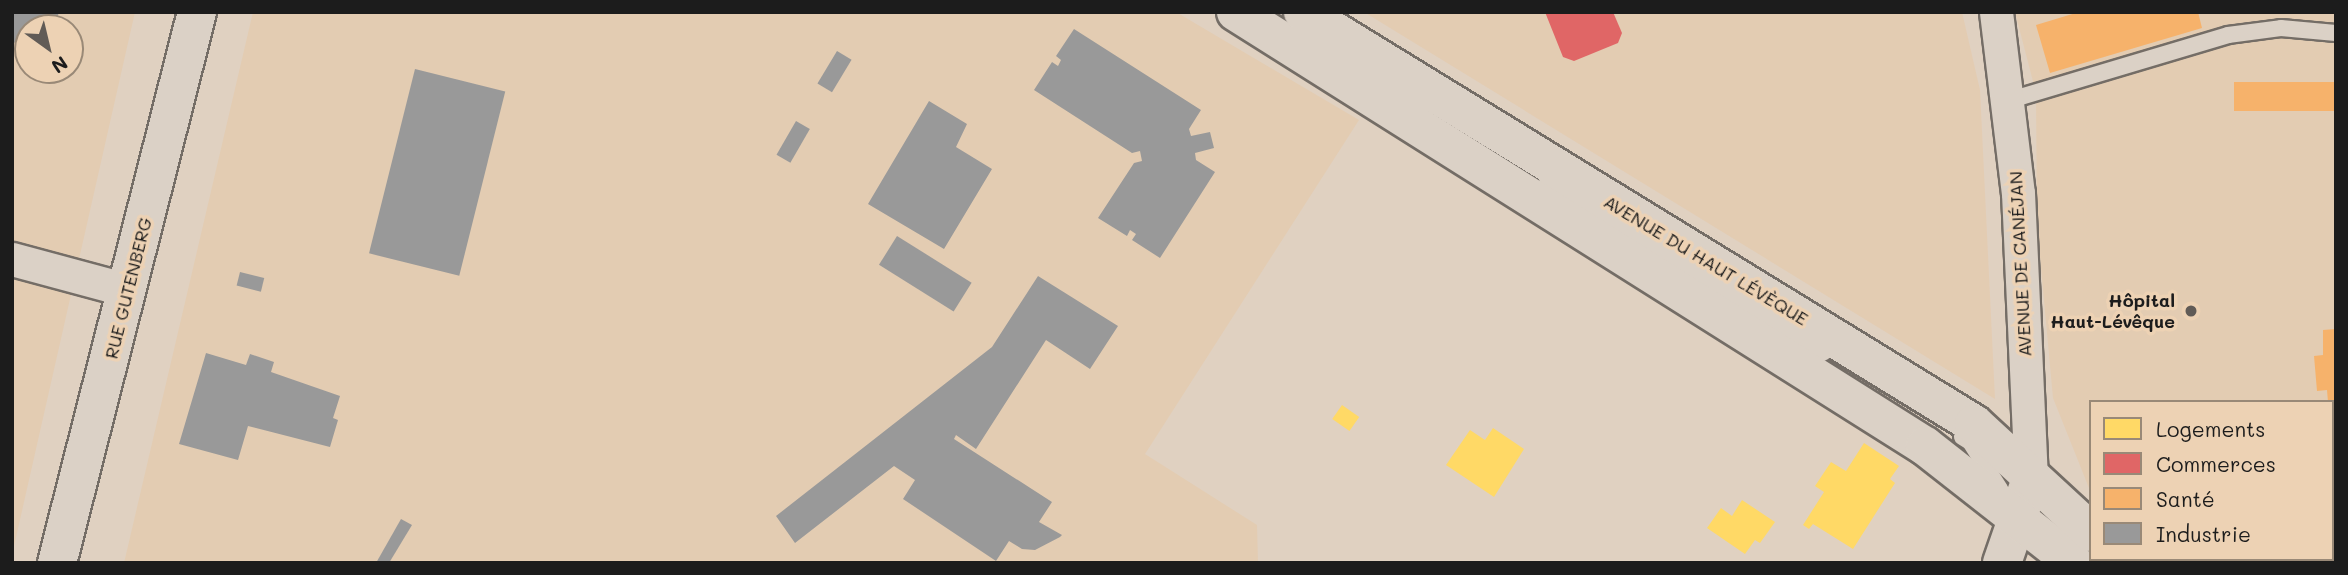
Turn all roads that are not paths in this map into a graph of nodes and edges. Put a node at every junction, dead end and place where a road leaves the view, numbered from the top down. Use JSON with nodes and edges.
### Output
{"nodes":[{"id":1,"x":197,"y":12,"type":"edge"},
{"id":2,"x":1236,"y":12,"type":"edge"},
{"id":3,"x":1303,"y":12,"type":"edge"},
{"id":4,"x":1996,"y":12,"type":"edge"},
{"id":5,"x":2336,"y":33,"type":"edge"},
{"id":6,"x":2007,"y":101,"type":"junction"},
{"id":7,"x":1529,"y":174,"type":"dead end"},
{"id":8,"x":12,"y":259,"type":"edge"},
{"id":9,"x":127,"y":290,"type":"junction"},
{"id":10,"x":1841,"y":364,"type":"dead end"},
{"id":11,"x":1952,"y":431,"type":"dead end"},
{"id":12,"x":2031,"y":479,"type":"junction"},
{"id":13,"x":2016,"y":515,"type":"junction"},
{"id":14,"x":2089,"y":530,"type":"edge"},
{"id":15,"x":57,"y":563,"type":"edge"},
{"id":16,"x":2002,"y":563,"type":"edge"},
{"id":17,"x":2021,"y":563,"type":"edge"},
{"id":18,"x":2074,"y":563,"type":"edge"}],
"edges":[{"from":1,"to":9,"type":"main road","name":"RUE GUTENBERG"},
{"from":2,"to":13,"type":"main road"},
{"from":3,"to":12,"type":"main road","name":"AVENUE DU HAUT LÉVÈQUE"},
{"from":4,"to":6,"type":"street","name":"AVENUE DE CANÉJAN"},
{"from":5,"to":6,"type":"lane"},
{"from":6,"to":12,"type":"street","name":"AVENUE DE CANÉJAN"},
{"from":7,"to":10,"type":"lane","name":"AVENUE DU HAUT LÉVÈQUE"},
{"from":8,"to":9,"type":"street"},
{"from":9,"to":15,"type":"main road","name":"RUE GUTENBERG"},
{"from":11,"to":13,"type":"lane"},
{"from":12,"to":13,"type":"main road","name":"AVENUE DE CANÉJAN"},
{"from":12,"to":14,"type":"main road","name":"AVENUE DU HAUT LÉVÈQUE"},
{"from":13,"to":16,"type":"main road","name":"AVENUE DE CANÉJAN"},
{"from":13,"to":17,"type":"main road","name":"AVENUE DE CANÉJAN"},
{"from":13,"to":18,"type":"main road"}]}
